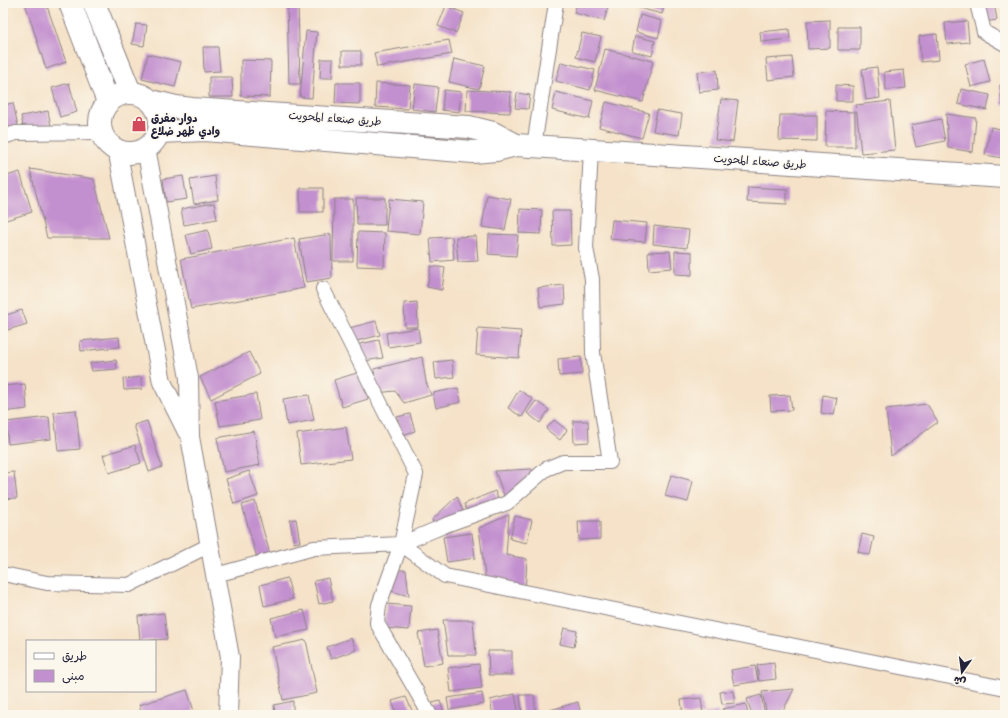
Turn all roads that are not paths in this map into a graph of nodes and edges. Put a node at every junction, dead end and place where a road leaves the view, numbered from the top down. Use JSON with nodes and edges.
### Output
{"nodes":[{"id":1,"x":70,"y":3,"type":"edge"},
{"id":2,"x":94,"y":3,"type":"edge"},
{"id":3,"x":556,"y":3,"type":"edge"},
{"id":4,"x":977,"y":3,"type":"edge"},
{"id":5,"x":1005,"y":44,"type":"edge"},
{"id":6,"x":130,"y":92,"type":"junction"},
{"id":7,"x":151,"y":101,"type":"junction"},
{"id":8,"x":108,"y":102,"type":"junction"},
{"id":9,"x":101,"y":132,"type":"junction"},
{"id":10,"x":3,"y":137,"type":"edge"},
{"id":11,"x":152,"y":140,"type":"junction"},
{"id":12,"x":525,"y":145,"type":"junction"},
{"id":13,"x":117,"y":149,"type":"junction"},
{"id":14,"x":591,"y":150,"type":"junction"},
{"id":15,"x":1005,"y":177,"type":"edge"},
{"id":16,"x":323,"y":289,"type":"dead end"},
{"id":17,"x":190,"y":437,"type":"junction"},
{"id":18,"x":401,"y":544,"type":"junction"},
{"id":19,"x":210,"y":545,"type":"junction"},
{"id":20,"x":3,"y":574,"type":"edge"},
{"id":21,"x":216,"y":575,"type":"junction"},
{"id":22,"x":1005,"y":688,"type":"edge"},
{"id":23,"x":228,"y":715,"type":"edge"},
{"id":24,"x":430,"y":715,"type":"edge"}],
"edges":[{"from":1,"to":8,"type":"main road"},
{"from":2,"to":6,"type":"main road"},
{"from":3,"to":12,"type":"street"},
{"from":4,"to":5,"type":"street"},
{"from":6,"to":7,"type":"main road"},
{"from":6,"to":8,"type":"main road"},
{"from":7,"to":11,"type":"main road"},
{"from":7,"to":12,"type":"main road","name":"طريق صنعاء المحويت"},
{"from":8,"to":9,"type":"main road"},
{"from":9,"to":10,"type":"street"},
{"from":9,"to":13,"type":"main road"},
{"from":11,"to":12,"type":"main road","name":"طريق صنعاء المحويت"},
{"from":11,"to":13,"type":"main road"},
{"from":11,"to":17,"type":"street"},
{"from":12,"to":14,"type":"main road","name":"طريق صنعاء المحويت"},
{"from":13,"to":17,"type":"street"},
{"from":14,"to":15,"type":"main road","name":"طريق صنعاء المحويت"},
{"from":14,"to":18,"type":"street"},
{"from":16,"to":18,"type":"street"},
{"from":17,"to":19,"type":"street"},
{"from":18,"to":21,"type":"street"},
{"from":18,"to":22,"type":"street"},
{"from":18,"to":24,"type":"street"},
{"from":19,"to":20,"type":"street"},
{"from":19,"to":21,"type":"street"},
{"from":21,"to":23,"type":"street"}]}
